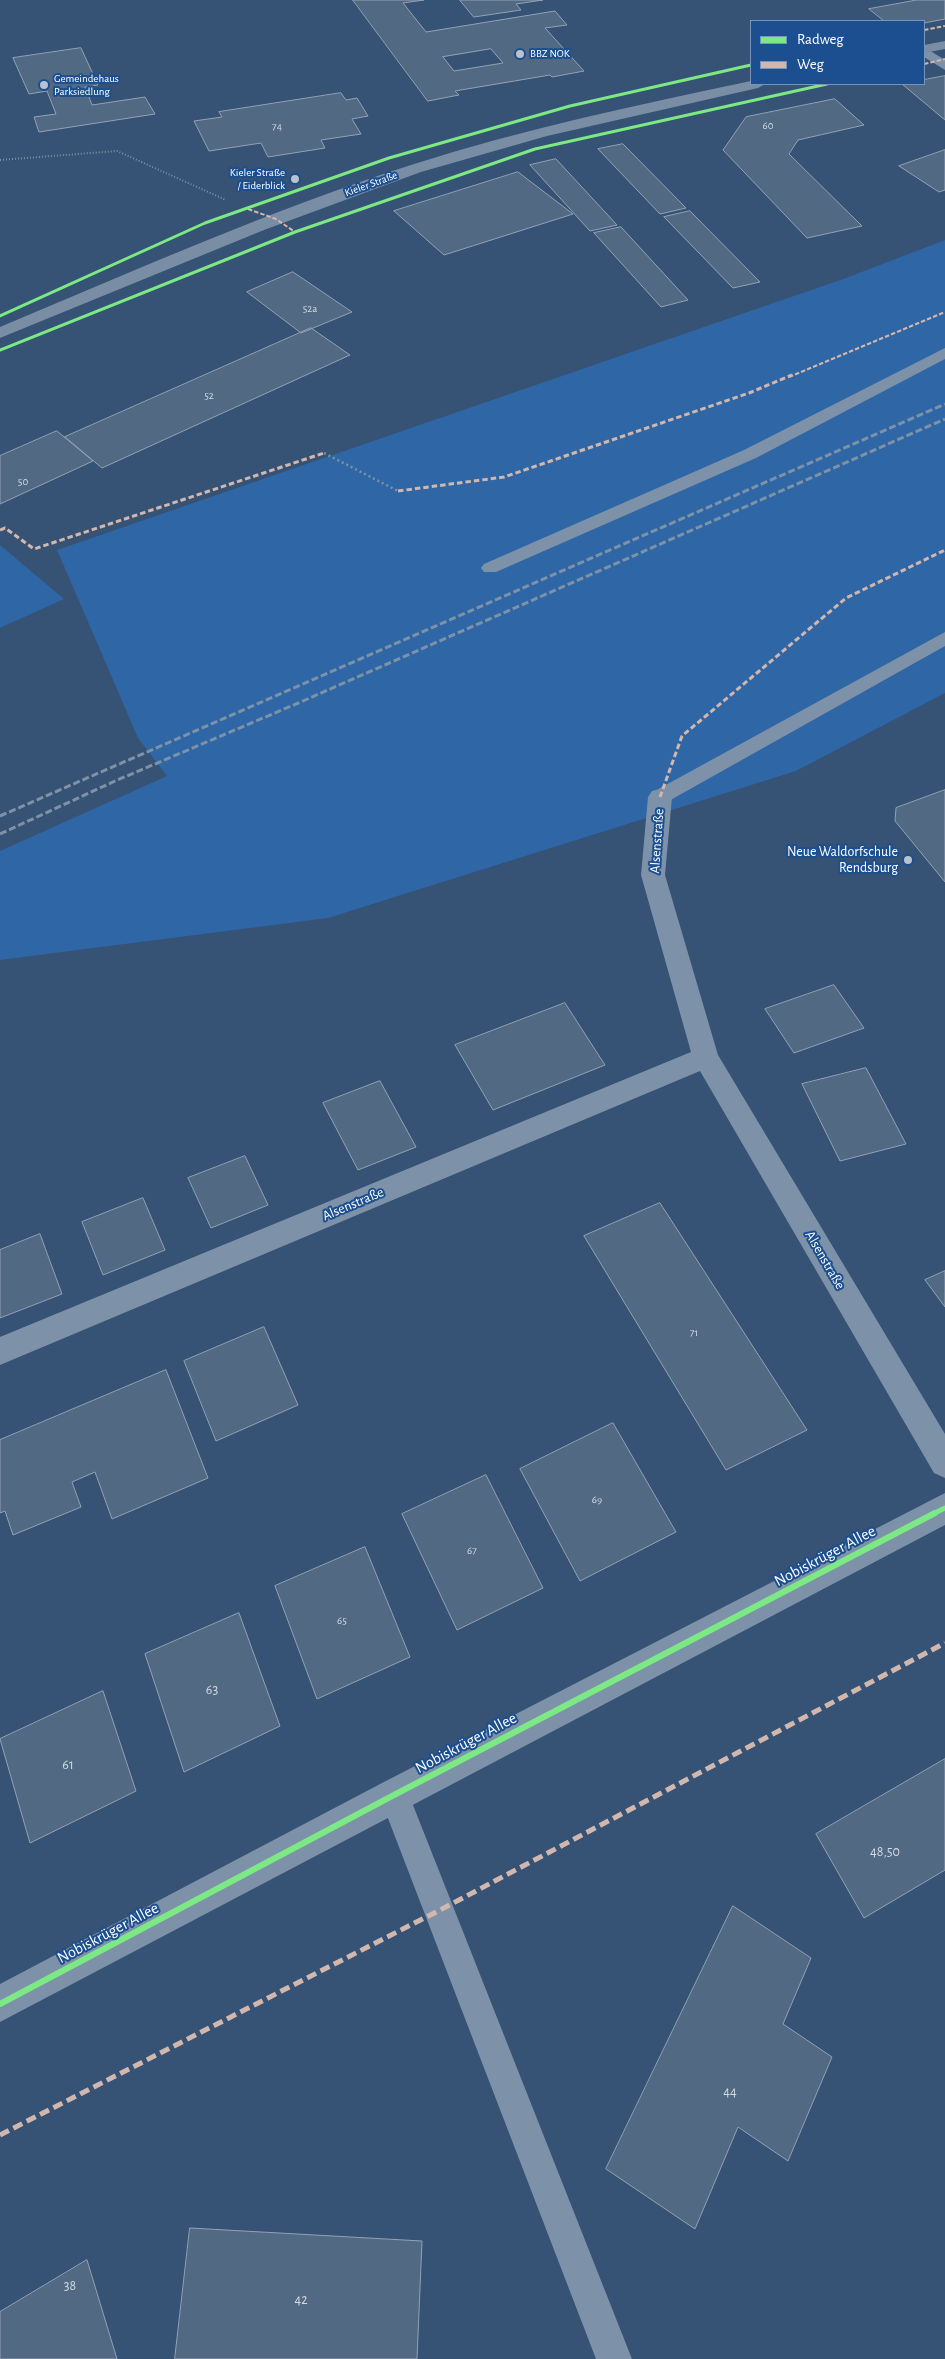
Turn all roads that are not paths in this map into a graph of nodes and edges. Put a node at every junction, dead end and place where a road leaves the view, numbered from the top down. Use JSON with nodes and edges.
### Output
{"nodes":[{"id":1,"x":945,"y":45,"type":"edge"},
{"id":2,"x":925,"y":50,"type":"edge"},
{"id":3,"x":925,"y":51,"type":"edge"},
{"id":4,"x":945,"y":66,"type":"edge"},
{"id":5,"x":753,"y":85,"type":"edge"},
{"id":6,"x":0,"y":333,"type":"edge"},
{"id":7,"x":945,"y":353,"type":"edge"},
{"id":8,"x":490,"y":568,"type":"dead end"},
{"id":9,"x":945,"y":638,"type":"edge"},
{"id":10,"x":660,"y":797,"type":"joint"},
{"id":11,"x":706,"y":1057,"type":"junction"},
{"id":12,"x":0,"y":1351,"type":"edge"},
{"id":13,"x":945,"y":1463,"type":"edge"},
{"id":14,"x":945,"y":1508,"type":"edge"},
{"id":15,"x":394,"y":1795,"type":"junction"},
{"id":16,"x":0,"y":2004,"type":"edge"},
{"id":17,"x":614,"y":2359,"type":"edge"}],
"edges":[{"from":1,"to":2,"type":"main road"},
{"from":3,"to":4,"type":"lane"},
{"from":5,"to":6,"type":"main road","name":"Kieler Straße"},
{"from":7,"to":8,"type":"lane"},
{"from":9,"to":10,"type":"lane"},
{"from":10,"to":11,"type":"street","name":"Alsenstraße"},
{"from":11,"to":12,"type":"street","name":"Alsenstraße"},
{"from":11,"to":13,"type":"street","name":"Alsenstraße"},
{"from":14,"to":15,"type":"street","name":"Nobiskrüger Allee"},
{"from":15,"to":16,"type":"street","name":"Nobiskrüger Allee"},
{"from":15,"to":17,"type":"lane"}]}
